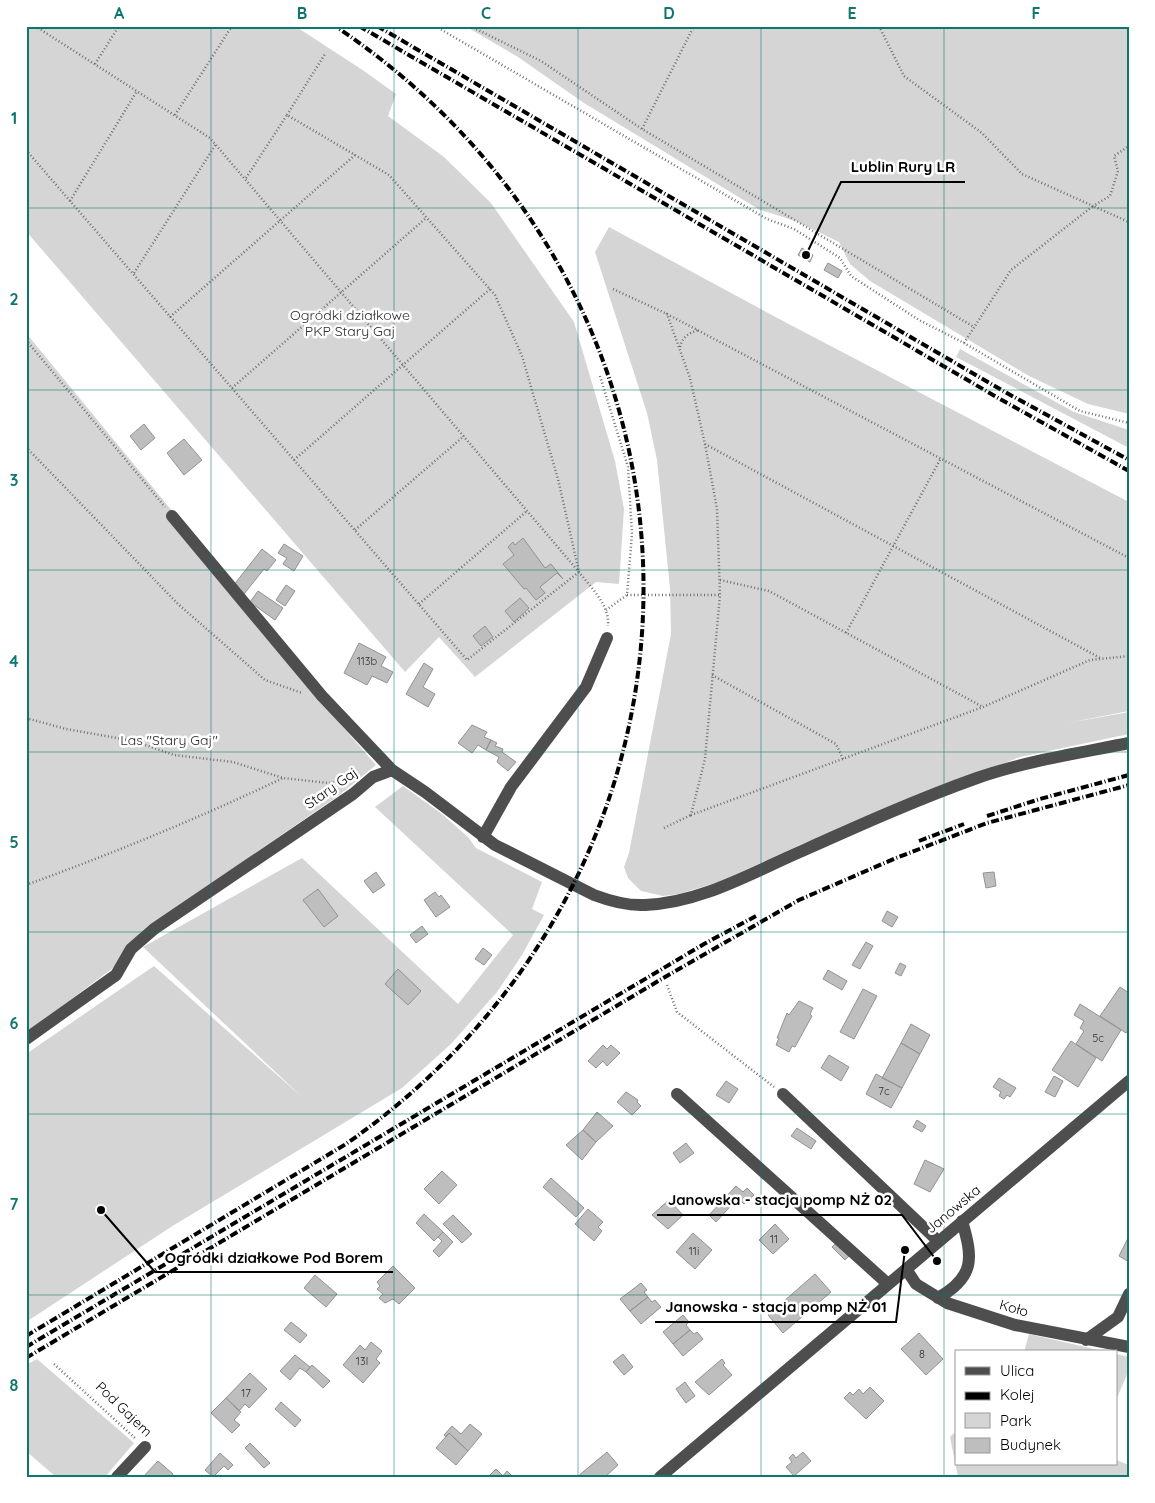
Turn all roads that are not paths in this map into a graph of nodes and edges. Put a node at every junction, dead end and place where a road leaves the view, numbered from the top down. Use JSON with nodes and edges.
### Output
{"nodes":[{"id":1,"x":172,"y":516,"type":"road end"},
{"id":2,"x":606,"y":638,"type":"road end"},
{"id":3,"x":1129,"y":743,"type":"edge"},
{"id":4,"x":392,"y":770,"type":"junction"},
{"id":5,"x":483,"y":837,"type":"junction"},
{"id":6,"x":26,"y":1039,"type":"edge"},
{"id":7,"x":1129,"y":1080,"type":"edge"},
{"id":8,"x":677,"y":1094,"type":"dead end"},
{"id":9,"x":783,"y":1094,"type":"road end"},
{"id":10,"x":962,"y":1221,"type":"junction"},
{"id":11,"x":938,"y":1241,"type":"junction"},
{"id":12,"x":906,"y":1269,"type":"junction"},
{"id":13,"x":888,"y":1284,"type":"junction"},
{"id":14,"x":1129,"y":1294,"type":"edge"},
{"id":15,"x":938,"y":1298,"type":"junction"},
{"id":16,"x":1086,"y":1340,"type":"junction"},
{"id":17,"x":1129,"y":1347,"type":"edge"},
{"id":18,"x":145,"y":1447,"type":"road end"},
{"id":19,"x":117,"y":1477,"type":"edge"},
{"id":20,"x":660,"y":1477,"type":"edge"}],
"edges":[{"from":1,"to":4,"type":"street"},
{"from":2,"to":5,"type":"street"},
{"from":3,"to":5,"type":"street"},
{"from":4,"to":5,"type":"street"},
{"from":4,"to":6,"type":"street","name":"Stary Gaj"},
{"from":7,"to":10,"type":"street","name":"Janowska"},
{"from":8,"to":13,"type":"street"},
{"from":9,"to":11,"type":"street"},
{"from":10,"to":11,"type":"street","name":"Janowska"},
{"from":10,"to":15,"type":"street"},
{"from":11,"to":12,"type":"street","name":"Janowska"},
{"from":12,"to":13,"type":"street","name":"Janowska"},
{"from":12,"to":15,"type":"street","name":"Koło"},
{"from":13,"to":20,"type":"street","name":"Janowska"},
{"from":14,"to":16,"type":"street"},
{"from":15,"to":16,"type":"street","name":"Koło"},
{"from":16,"to":17,"type":"street","name":"Koło"},
{"from":18,"to":19,"type":"street","name":"Pod Gajem"}]}
